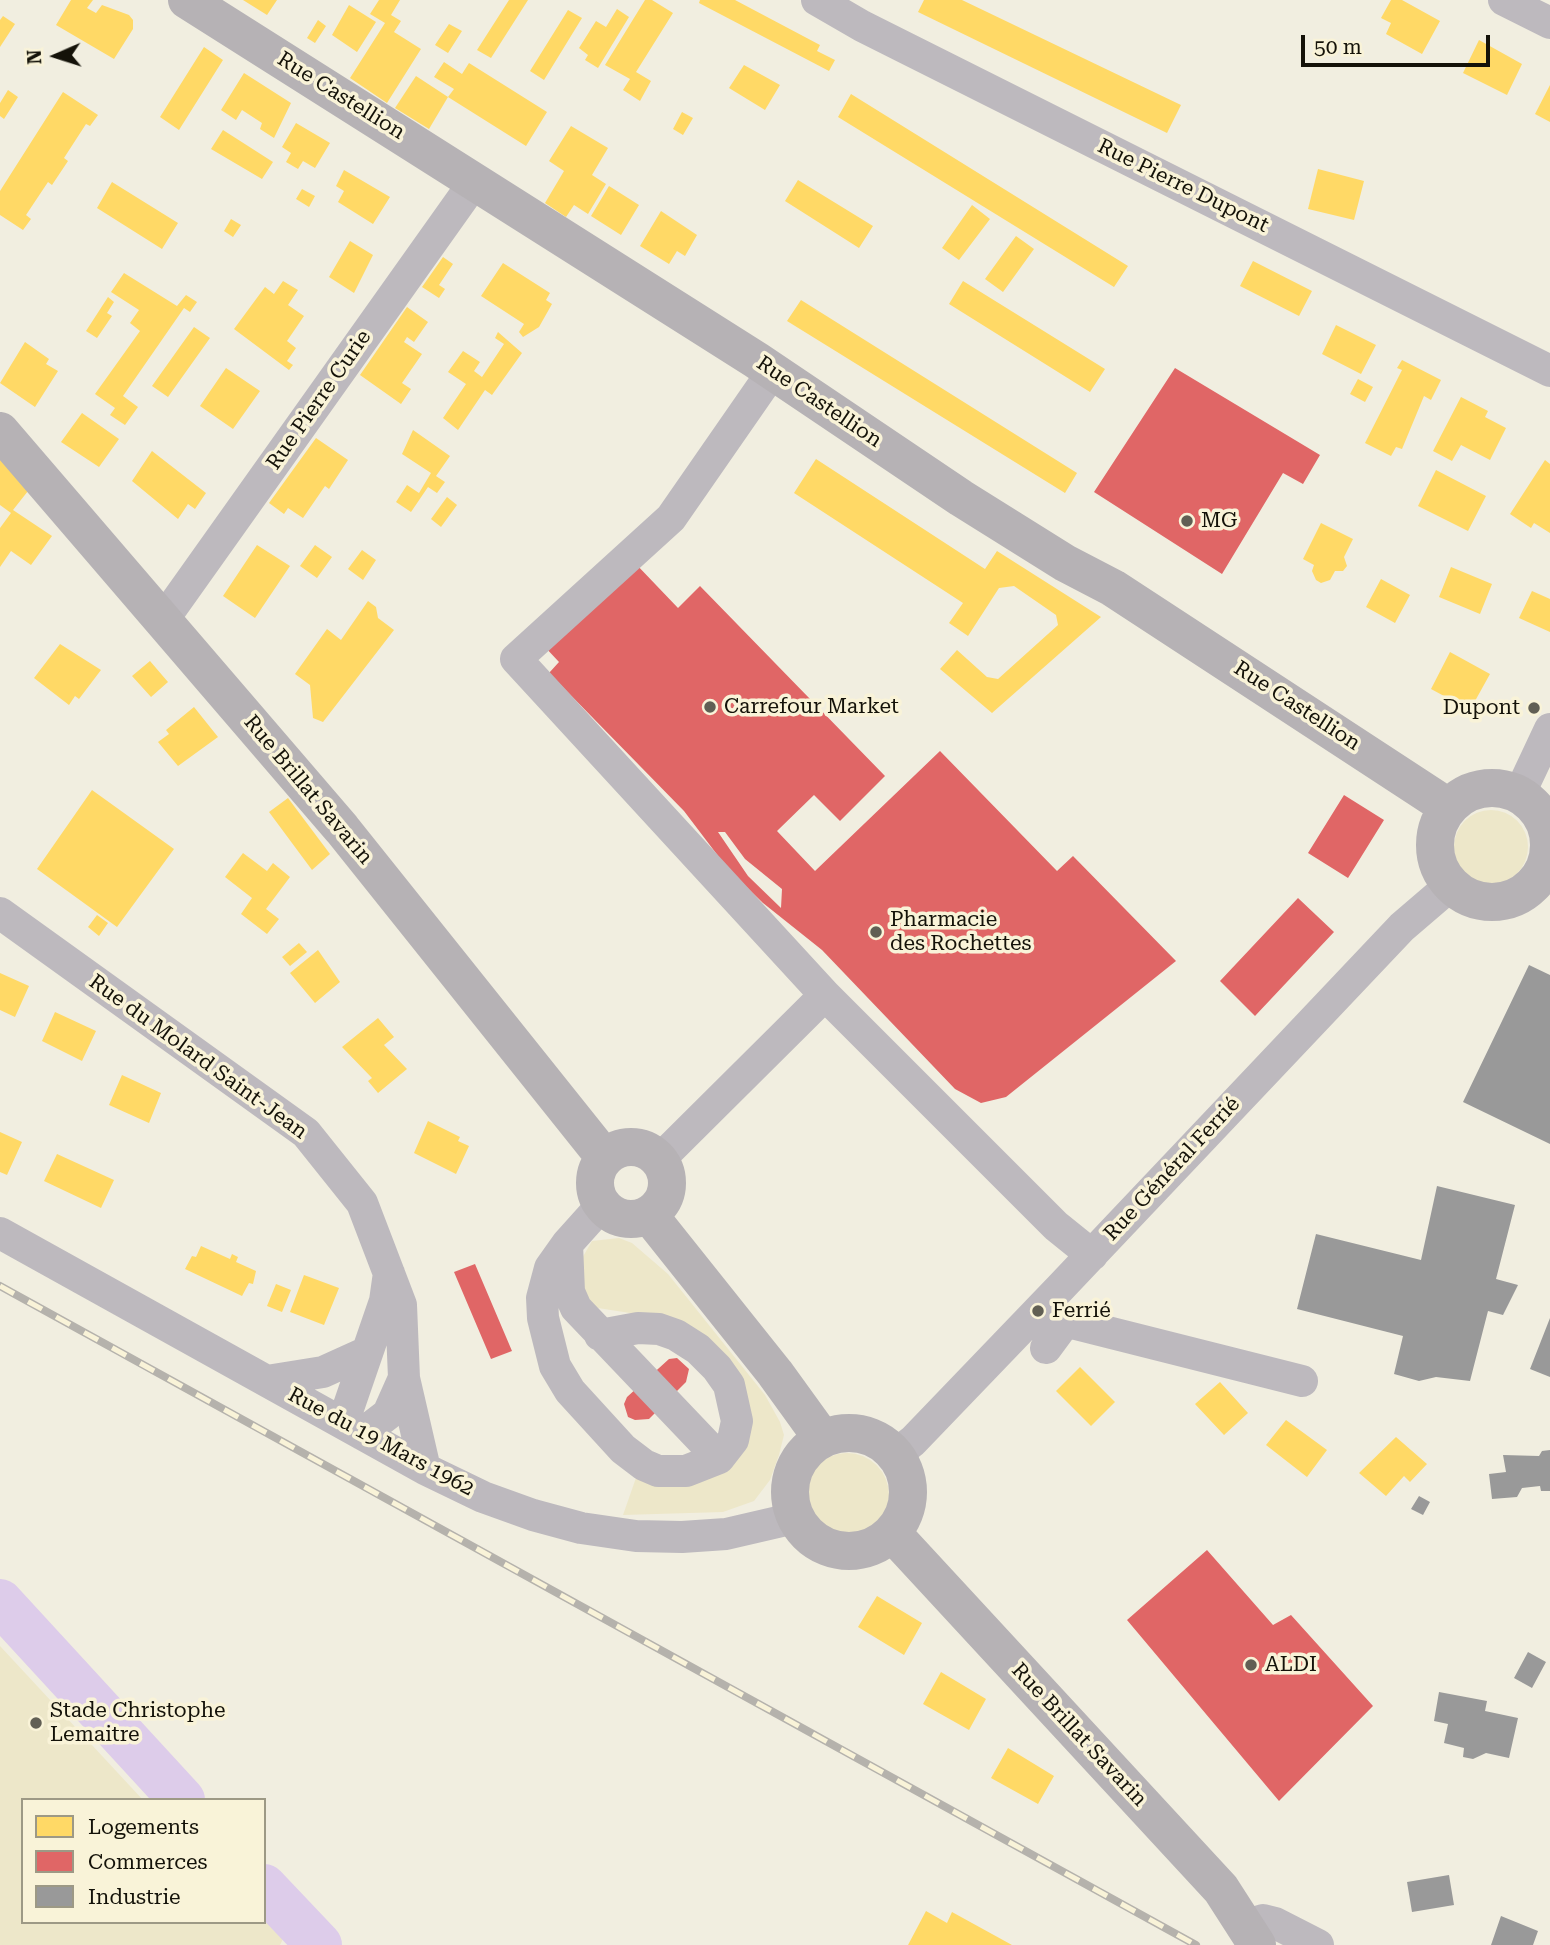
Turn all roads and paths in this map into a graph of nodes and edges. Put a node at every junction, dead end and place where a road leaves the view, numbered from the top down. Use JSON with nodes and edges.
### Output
{"nodes":[{"id":1,"x":187,"y":0,"type":"edge"},
{"id":2,"x":817,"y":0,"type":"edge"},
{"id":3,"x":1504,"y":0,"type":"edge"},
{"id":4,"x":1550,"y":23,"type":"edge"},
{"id":5,"x":475,"y":181,"type":"junction"},
{"id":6,"x":1550,"y":370,"type":"edge"},
{"id":7,"x":773,"y":371,"type":"junction"},
{"id":8,"x":0,"y":431,"type":"edge"},
{"id":9,"x":163,"y":620,"type":"junction"},
{"id":10,"x":1550,"y":729,"type":"edge"},
{"id":11,"x":1519,"y":795,"type":"junction"},
{"id":12,"x":1448,"y":807,"type":"junction"},
{"id":13,"x":1546,"y":872,"type":"edge"},
{"id":14,"x":1451,"y":886,"type":"junction"},
{"id":15,"x":0,"y":913,"type":"edge"},
{"id":16,"x":825,"y":995,"type":"junction"},
{"id":17,"x":605,"y":1158,"type":"junction"},
{"id":18,"x":659,"y":1160,"type":"junction"},
{"id":19,"x":602,"y":1205,"type":"junction"},
{"id":20,"x":649,"y":1215,"type":"junction"},
{"id":21,"x":0,"y":1233,"type":"edge"},
{"id":22,"x":567,"y":1244,"type":"junction"},
{"id":23,"x":1092,"y":1255,"type":"junction"},
{"id":24,"x":390,"y":1269,"type":"junction"},
{"id":25,"x":1051,"y":1313,"type":"junction"},
{"id":26,"x":600,"y":1335,"type":"junction"},
{"id":27,"x":1046,"y":1348,"type":"dead end"},
{"id":28,"x":365,"y":1353,"type":"junction"},
{"id":29,"x":404,"y":1378,"type":"junction"},
{"id":30,"x":267,"y":1381,"type":"junction"},
{"id":31,"x":1302,"y":1381,"type":"dead end"},
{"id":32,"x":352,"y":1428,"type":"junction"},
{"id":33,"x":822,"y":1438,"type":"junction"},
{"id":34,"x":895,"y":1455,"type":"junction"},
{"id":35,"x":719,"y":1458,"type":"junction"},
{"id":36,"x":425,"y":1468,"type":"junction"},
{"id":37,"x":795,"y":1518,"type":"junction"},
{"id":38,"x":892,"y":1533,"type":"junction"},
{"id":39,"x":1252,"y":1935,"type":"edge"},
{"id":40,"x":1318,"y":1945,"type":"edge"}],
"edges":[{"from":1,"to":5,"type":"main road","name":"Rue Castellion"},
{"from":2,"to":6,"type":"street","name":"Rue Pierre Dupont"},
{"from":3,"to":4,"type":"street"},
{"from":5,"to":7,"type":"main road","name":"Rue Castellion"},
{"from":5,"to":9,"type":"street","name":"Rue Pierre Curie"},
{"from":7,"to":12,"type":"main road","name":"Rue Castellion"},
{"from":7,"to":16,"type":"street"},
{"from":8,"to":9,"type":"main road","name":"Rue Brillat Savarin"},
{"from":9,"to":17,"type":"main road","name":"Rue Brillat Savarin"},
{"from":10,"to":11,"type":"street"},
{"from":11,"to":12,"type":"main road"},
{"from":11,"to":13,"type":"main road"},
{"from":12,"to":14,"type":"main road"},
{"from":13,"to":14,"type":"main road"},
{"from":14,"to":23,"type":"street","name":"Rue Général Ferrié"},
{"from":15,"to":24,"type":"street","name":"Rue du Molard Saint-Jean"},
{"from":16,"to":18,"type":"street"},
{"from":16,"to":23,"type":"street"},
{"from":17,"to":18,"type":"main road"},
{"from":17,"to":19,"type":"main road"},
{"from":18,"to":20,"type":"main road"},
{"from":19,"to":20,"type":"main road"},
{"from":19,"to":22,"type":"street"},
{"from":20,"to":33,"type":"main road"},
{"from":21,"to":30,"type":"street","name":"Rue du 19 Mars 1962"},
{"from":22,"to":26,"type":"street"},
{"from":22,"to":35,"type":"street"},
{"from":23,"to":25,"type":"street","name":"Rue Général Ferrié"},
{"from":24,"to":28,"type":"street"},
{"from":24,"to":29,"type":"street","name":"Rue du Molard Saint-Jean"},
{"from":25,"to":27,"type":"street"},
{"from":25,"to":31,"type":"street"},
{"from":25,"to":34,"type":"street","name":"Rue Général Ferrié"},
{"from":26,"to":35,"type":"street"},
{"from":26,"to":35,"type":"street"},
{"from":28,"to":30,"type":"street"},
{"from":28,"to":32,"type":"street"},
{"from":29,"to":32,"type":"street"},
{"from":29,"to":36,"type":"street"},
{"from":30,"to":32,"type":"street","name":"Rue du 19 Mars 1962"},
{"from":32,"to":36,"type":"street","name":"Rue du 19 Mars 1962"},
{"from":33,"to":34,"type":"main road"},
{"from":33,"to":37,"type":"main road"},
{"from":34,"to":38,"type":"main road"},
{"from":36,"to":37,"type":"street","name":"Rue du 19 Mars 1962"},
{"from":37,"to":38,"type":"main road"},
{"from":38,"to":39,"type":"main road","name":"Rue Brillat Savarin"},
{"from":39,"to":40,"type":"street"}]}
